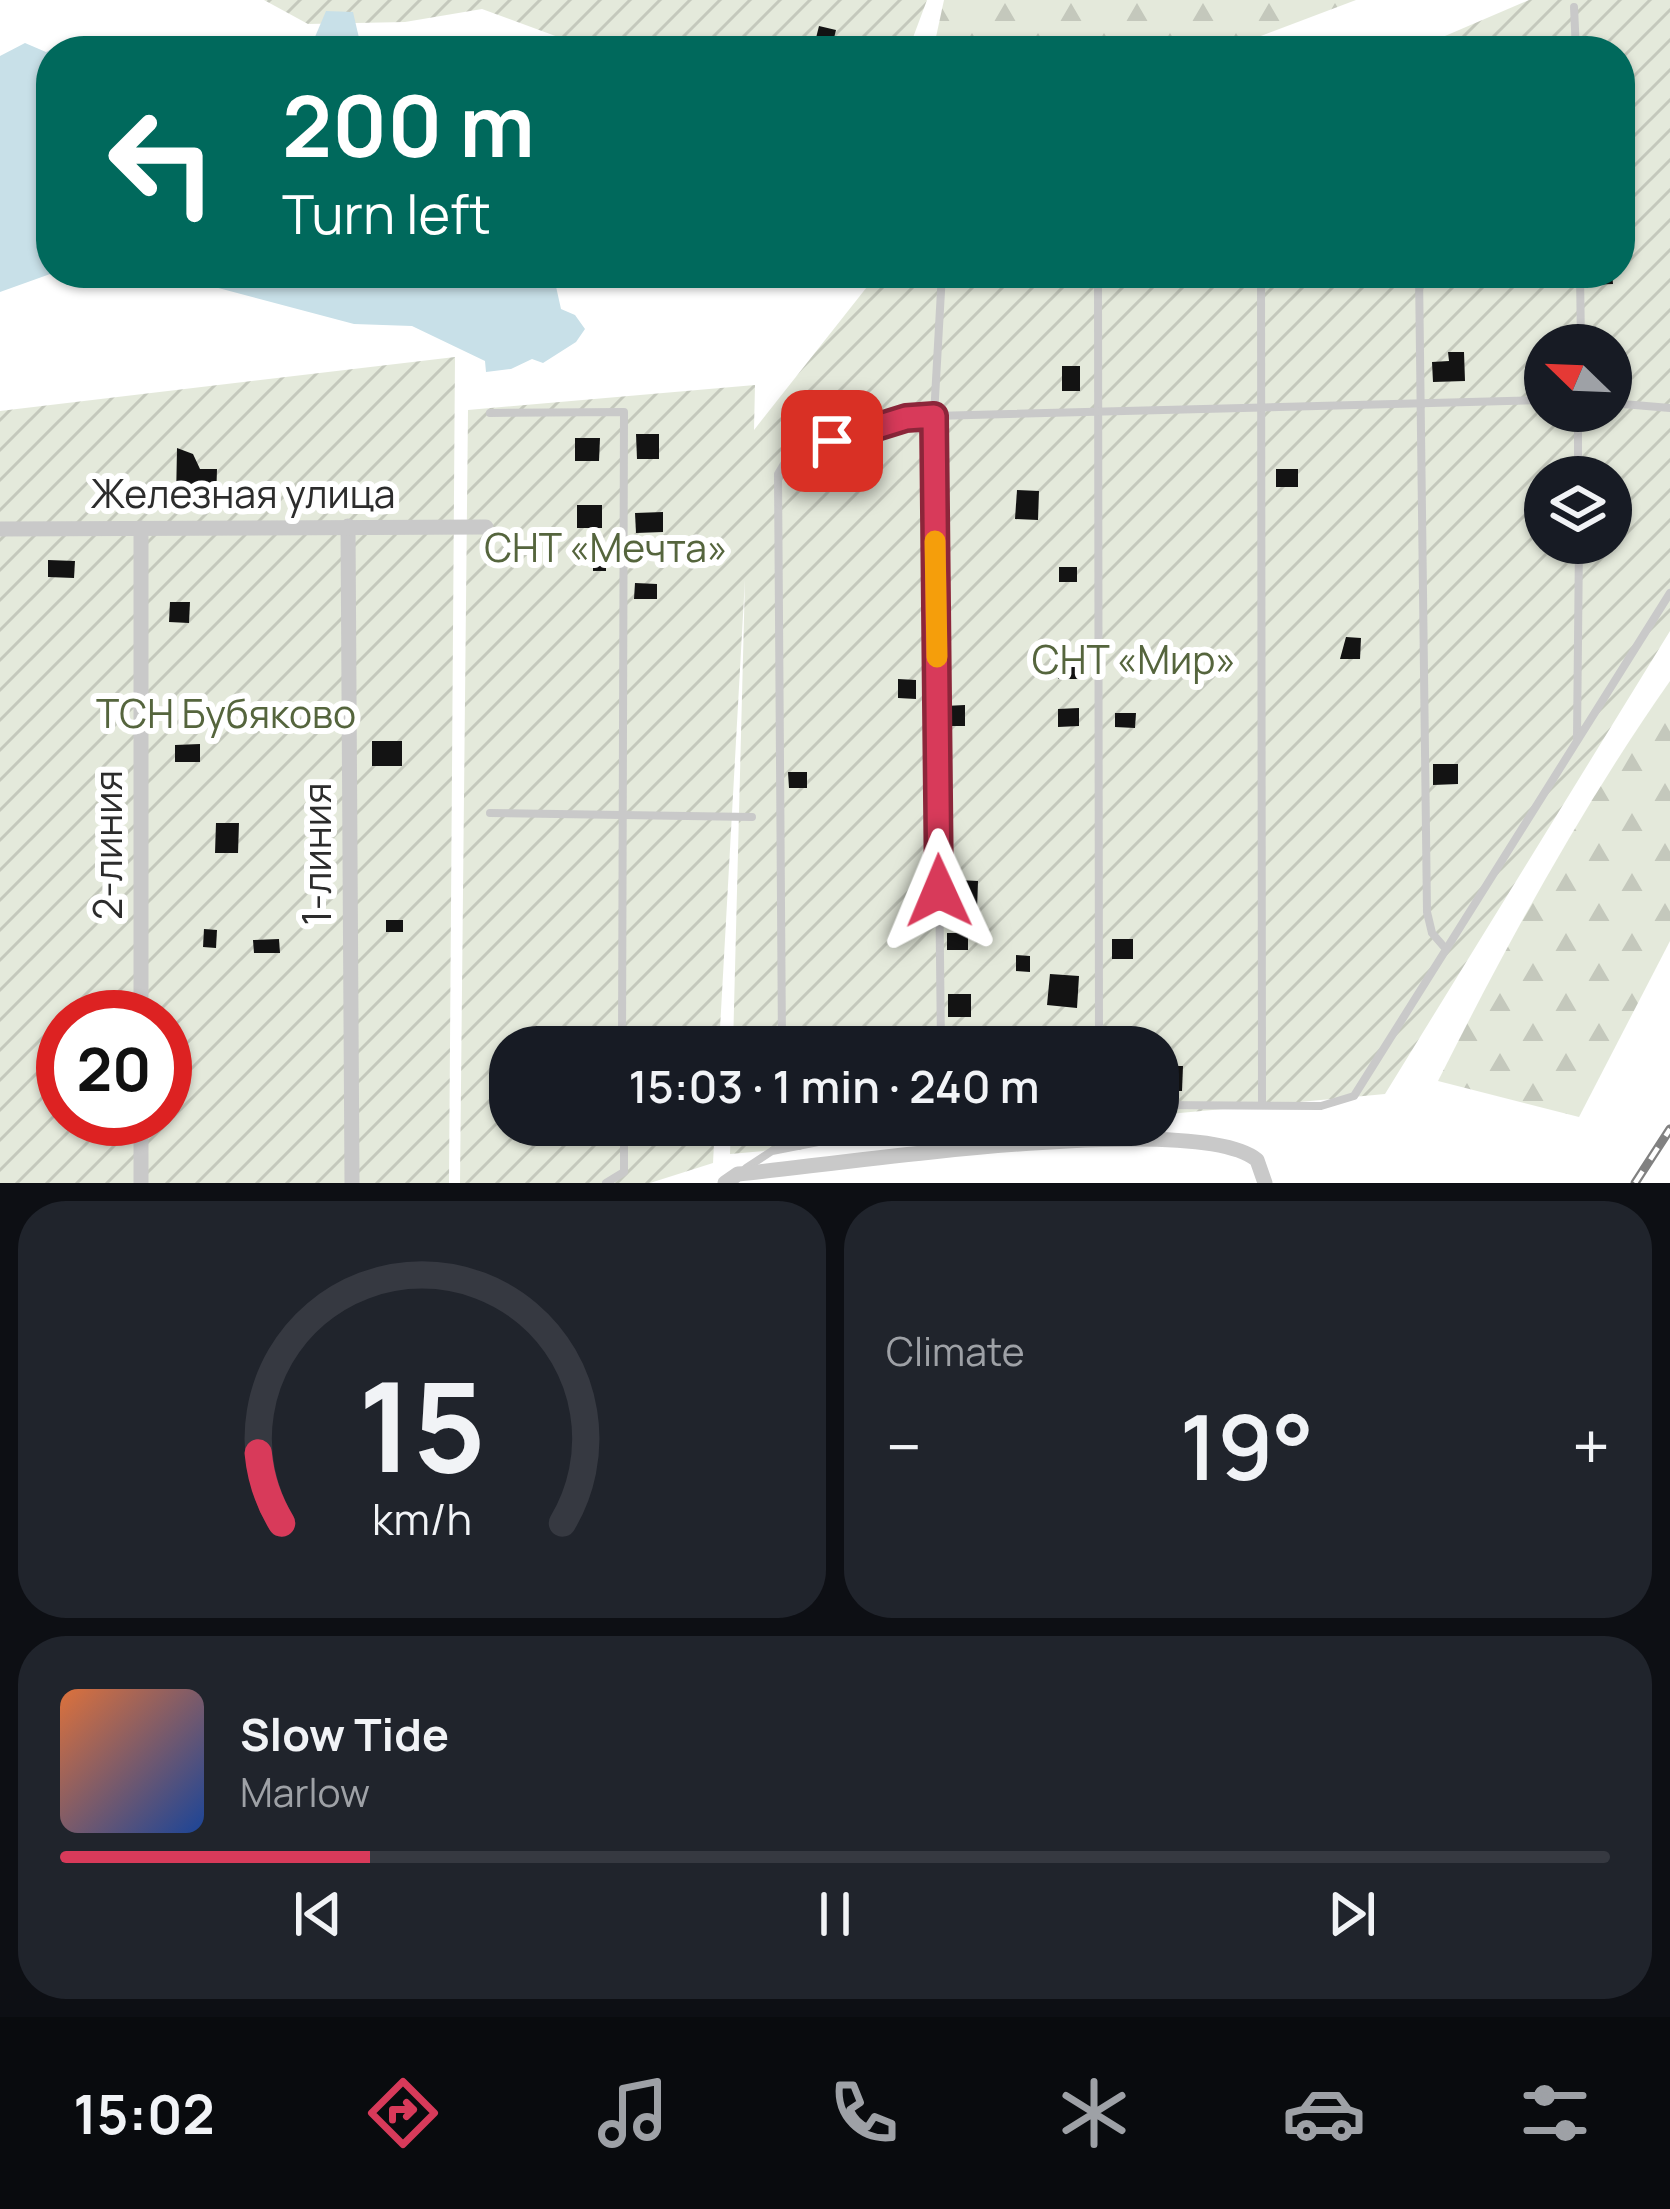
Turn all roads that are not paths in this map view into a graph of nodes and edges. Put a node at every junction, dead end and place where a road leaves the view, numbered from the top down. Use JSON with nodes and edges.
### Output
{"nodes":[{"id":1,"x":1574,"y":7,"type":"dead end"},
{"id":2,"x":1575,"y":36,"type":"edge"},
{"id":3,"x":941,"y":288,"type":"edge"},
{"id":4,"x":1098,"y":288,"type":"edge"},
{"id":5,"x":1262,"y":288,"type":"edge"},
{"id":6,"x":1419,"y":288,"type":"edge"},
{"id":7,"x":1580,"y":288,"type":"edge"},
{"id":8,"x":1581,"y":324,"type":"edge"},
{"id":9,"x":1524,"y":400,"type":"edge"},
{"id":10,"x":1421,"y":401,"type":"junction"},
{"id":11,"x":1632,"y":405,"type":"edge"},
{"id":12,"x":1260,"y":407,"type":"junction"},
{"id":13,"x":1670,"y":408,"type":"edge"},
{"id":14,"x":1100,"y":411,"type":"junction"},
{"id":15,"x":490,"y":413,"type":"dead end"},
{"id":16,"x":934,"y":416,"type":"junction"},
{"id":17,"x":348,"y":526,"type":"junction"},
{"id":18,"x":486,"y":527,"type":"dead end"},
{"id":19,"x":141,"y":528,"type":"junction"},
{"id":20,"x":0,"y":529,"type":"edge"},
{"id":21,"x":1579,"y":564,"type":"edge"},
{"id":22,"x":1670,"y":593,"type":"edge"},
{"id":23,"x":1577,"y":739,"type":"junction"},
{"id":24,"x":490,"y":813,"type":"dead end"},
{"id":25,"x":623,"y":815,"type":"junction"},
{"id":26,"x":752,"y":817,"type":"dead end"},
{"id":27,"x":1445,"y":948,"type":"junction"},
{"id":28,"x":141,"y":990,"type":"edge"},
{"id":29,"x":622,"y":1026,"type":"edge"},
{"id":30,"x":782,"y":1026,"type":"edge"},
{"id":31,"x":941,"y":1026,"type":"edge"},
{"id":32,"x":1100,"y":1026,"type":"edge"},
{"id":33,"x":1262,"y":1102,"type":"junction"},
{"id":34,"x":1179,"y":1105,"type":"edge"},
{"id":35,"x":141,"y":1146,"type":"edge"},
{"id":36,"x":623,"y":1146,"type":"edge"},
{"id":37,"x":799,"y":1146,"type":"edge"},
{"id":38,"x":732,"y":1178,"type":"edge"},
{"id":39,"x":141,"y":1183,"type":"edge"},
{"id":40,"x":352,"y":1183,"type":"edge"},
{"id":41,"x":606,"y":1183,"type":"edge"},
{"id":42,"x":1265,"y":1183,"type":"edge"}],
"edges":[{"from":1,"to":2,"type":"lane"},
{"from":3,"to":16,"type":"lane"},
{"from":4,"to":14,"type":"lane"},
{"from":5,"to":12,"type":"lane"},
{"from":6,"to":10,"type":"lane"},
{"from":7,"to":8,"type":"lane"},
{"from":9,"to":10,"type":"lane"},
{"from":10,"to":12,"type":"lane"},
{"from":10,"to":27,"type":"lane"},
{"from":11,"to":13,"type":"lane"},
{"from":12,"to":14,"type":"lane"},
{"from":12,"to":33,"type":"lane"},
{"from":14,"to":16,"type":"lane"},
{"from":14,"to":32,"type":"lane"},
{"from":15,"to":25,"type":"lane"},
{"from":16,"to":30,"type":"lane"},
{"from":16,"to":31,"type":"lane"},
{"from":17,"to":18,"type":"street","name":"Железная улица"},
{"from":17,"to":19,"type":"street","name":"Железная улица"},
{"from":17,"to":40,"type":"street","name":"1-линия"},
{"from":19,"to":20,"type":"street","name":"Железная улица"},
{"from":19,"to":28,"type":"street","name":"2-линия"},
{"from":21,"to":23,"type":"lane"},
{"from":22,"to":23,"type":"lane"},
{"from":23,"to":27,"type":"lane"},
{"from":24,"to":25,"type":"lane"},
{"from":25,"to":26,"type":"lane"},
{"from":25,"to":29,"type":"lane"},
{"from":27,"to":33,"type":"lane"},
{"from":33,"to":34,"type":"lane"},
{"from":35,"to":39,"type":"street"},
{"from":36,"to":41,"type":"lane"},
{"from":37,"to":38,"type":"lane"},
{"from":38,"to":42,"type":"street"}]}
